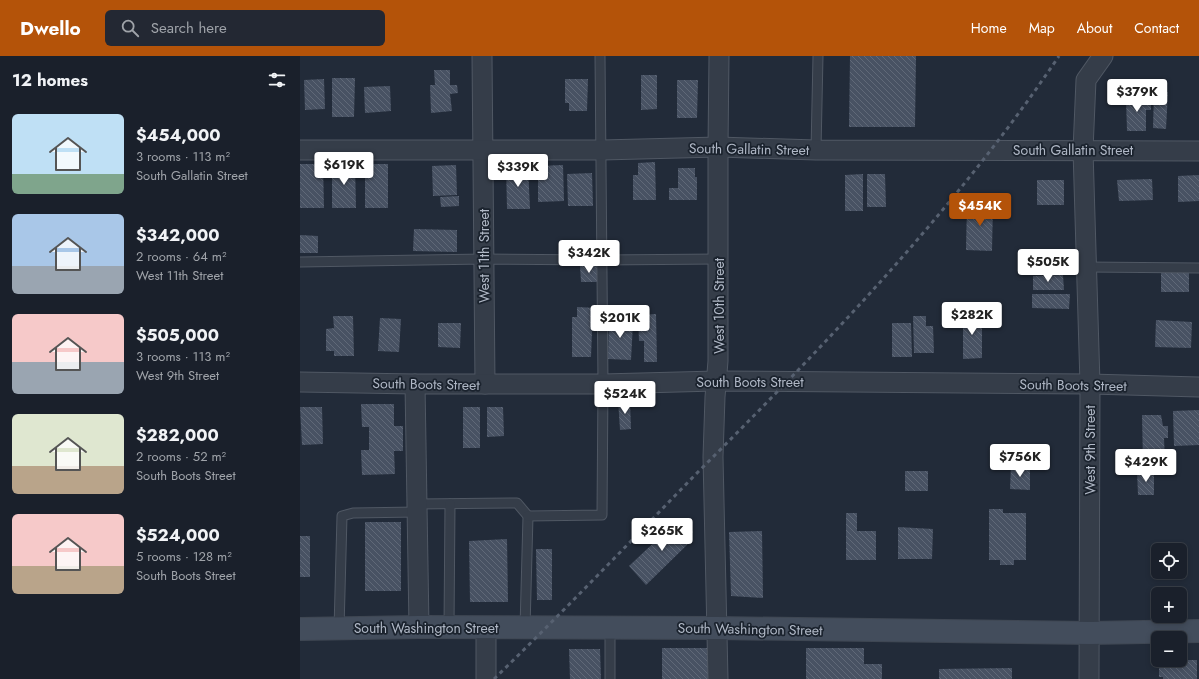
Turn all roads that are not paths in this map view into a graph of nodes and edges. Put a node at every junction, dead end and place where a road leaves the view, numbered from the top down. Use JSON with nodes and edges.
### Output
{"nodes":[{"id":1,"x":482,"y":56,"type":"edge"},
{"id":2,"x":600,"y":56,"type":"edge"},
{"id":3,"x":719,"y":56,"type":"edge"},
{"id":4,"x":818,"y":56,"type":"edge"},
{"id":5,"x":1103,"y":56,"type":"edge"},
{"id":6,"x":718,"y":147,"type":"junction"},
{"id":7,"x":300,"y":150,"type":"edge"},
{"id":8,"x":483,"y":150,"type":"junction"},
{"id":9,"x":602,"y":150,"type":"junction"},
{"id":10,"x":816,"y":150,"type":"junction"},
{"id":11,"x":1083,"y":150,"type":"junction"},
{"id":12,"x":1199,"y":151,"type":"edge"},
{"id":13,"x":484,"y":259,"type":"junction"},
{"id":14,"x":719,"y":259,"type":"junction"},
{"id":15,"x":602,"y":260,"type":"junction"},
{"id":16,"x":300,"y":262,"type":"edge"},
{"id":17,"x":1086,"y":267,"type":"junction"},
{"id":18,"x":1199,"y":268,"type":"edge"},
{"id":19,"x":716,"y":381,"type":"junction"},
{"id":20,"x":300,"y":382,"type":"edge"},
{"id":21,"x":415,"y":384,"type":"junction"},
{"id":22,"x":485,"y":384,"type":"junction"},
{"id":23,"x":603,"y":384,"type":"junction"},
{"id":24,"x":1090,"y":384,"type":"junction"},
{"id":25,"x":1199,"y":387,"type":"edge"},
{"id":26,"x":450,"y":504,"type":"junction"},
{"id":27,"x":417,"y":508,"type":"junction"},
{"id":28,"x":528,"y":516,"type":"junction"},
{"id":29,"x":419,"y":627,"type":"junction"},
{"id":30,"x":449,"y":627,"type":"junction"},
{"id":31,"x":486,"y":627,"type":"junction"},
{"id":32,"x":525,"y":628,"type":"junction"},
{"id":33,"x":610,"y":628,"type":"junction"},
{"id":34,"x":717,"y":628,"type":"junction"},
{"id":35,"x":300,"y":629,"type":"edge"},
{"id":36,"x":339,"y":629,"type":"junction"},
{"id":37,"x":1199,"y":631,"type":"edge"},
{"id":38,"x":1090,"y":633,"type":"junction"},
{"id":39,"x":486,"y":679,"type":"edge"},
{"id":40,"x":610,"y":679,"type":"edge"},
{"id":41,"x":718,"y":679,"type":"edge"},
{"id":42,"x":1089,"y":679,"type":"edge"}],
"edges":[{"from":1,"to":8,"type":"street","name":"West 11th Street"},
{"from":2,"to":9,"type":"lane"},
{"from":3,"to":6,"type":"street","name":"West 10th Street"},
{"from":4,"to":10,"type":"lane"},
{"from":5,"to":11,"type":"street","name":"West 9th Street"},
{"from":6,"to":9,"type":"street","name":"South Gallatin Street"},
{"from":6,"to":10,"type":"street","name":"South Gallatin Street"},
{"from":6,"to":14,"type":"street","name":"West 10th Street"},
{"from":7,"to":8,"type":"street","name":"South Gallatin Street"},
{"from":8,"to":9,"type":"street","name":"South Gallatin Street"},
{"from":8,"to":13,"type":"street","name":"West 11th Street"},
{"from":9,"to":15,"type":"lane"},
{"from":10,"to":11,"type":"street","name":"South Gallatin Street"},
{"from":11,"to":12,"type":"street","name":"South Gallatin Street"},
{"from":11,"to":17,"type":"street","name":"West 9th Street"},
{"from":13,"to":15,"type":"lane"},
{"from":13,"to":16,"type":"lane"},
{"from":13,"to":22,"type":"street","name":"West 11th Street"},
{"from":14,"to":15,"type":"lane"},
{"from":14,"to":19,"type":"street","name":"West 10th Street"},
{"from":15,"to":23,"type":"lane"},
{"from":17,"to":18,"type":"lane"},
{"from":17,"to":24,"type":"street","name":"West 9th Street"},
{"from":19,"to":23,"type":"street","name":"South Boots Street"},
{"from":19,"to":24,"type":"street","name":"South Boots Street"},
{"from":19,"to":34,"type":"street","name":"West 10th Street"},
{"from":20,"to":21,"type":"street","name":"South Boots Street"},
{"from":21,"to":22,"type":"street","name":"South Boots Street"},
{"from":21,"to":27,"type":"street"},
{"from":22,"to":23,"type":"street","name":"South Boots Street"},
{"from":23,"to":28,"type":"lane"},
{"from":24,"to":25,"type":"street","name":"South Boots Street"},
{"from":24,"to":38,"type":"street","name":"West 9th Street"},
{"from":26,"to":27,"type":"lane"},
{"from":26,"to":28,"type":"lane"},
{"from":26,"to":30,"type":"lane"},
{"from":27,"to":29,"type":"street"},
{"from":27,"to":36,"type":"lane"},
{"from":28,"to":32,"type":"lane"},
{"from":29,"to":30,"type":"main road","name":"South Washington Street"},
{"from":29,"to":36,"type":"main road","name":"South Washington Street"},
{"from":30,"to":31,"type":"main road","name":"South Washington Street"},
{"from":31,"to":32,"type":"main road","name":"South Washington Street"},
{"from":31,"to":39,"type":"street"},
{"from":32,"to":33,"type":"main road","name":"South Washington Street"},
{"from":33,"to":34,"type":"main road","name":"South Washington Street"},
{"from":33,"to":40,"type":"lane"},
{"from":34,"to":38,"type":"main road","name":"South Washington Street"},
{"from":34,"to":41,"type":"street","name":"West 10th Street"},
{"from":35,"to":36,"type":"main road","name":"South Washington Street"},
{"from":37,"to":38,"type":"main road","name":"South Washington Street"},
{"from":38,"to":42,"type":"street","name":"West 9th Street"}]}
